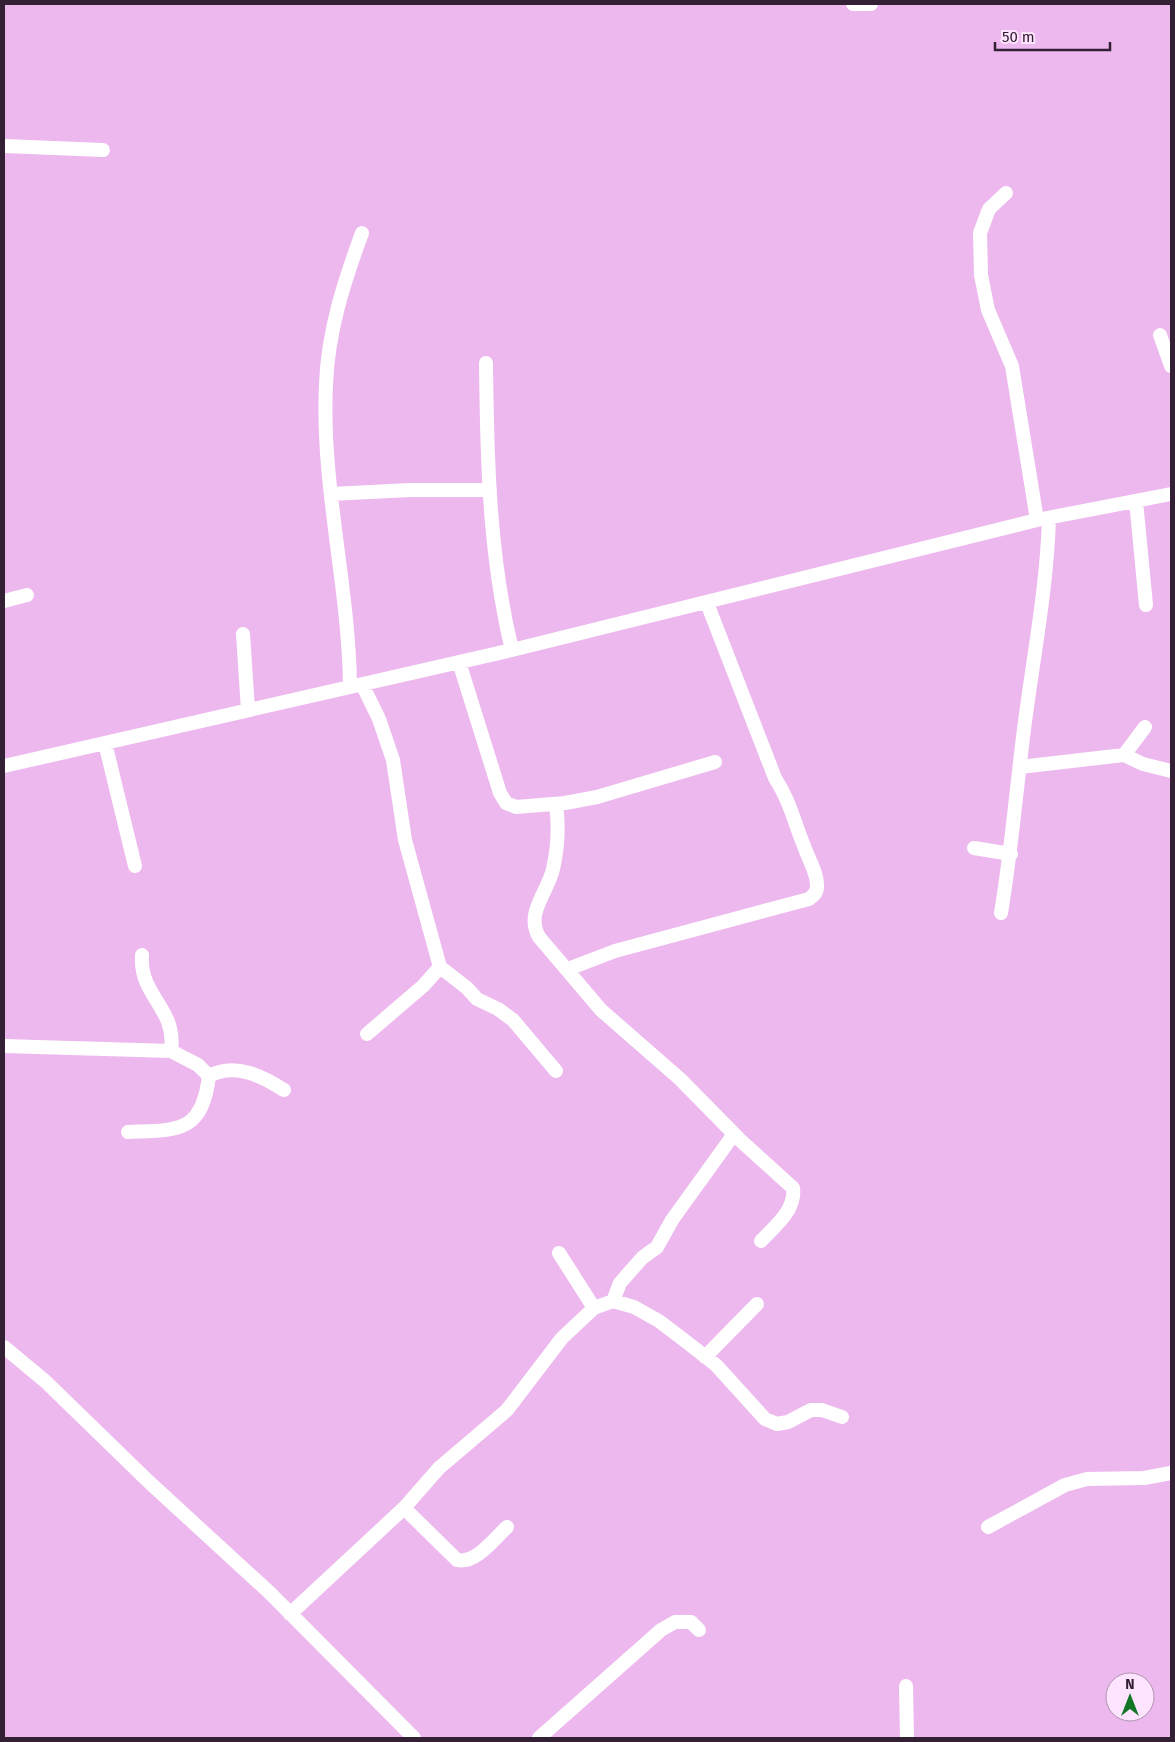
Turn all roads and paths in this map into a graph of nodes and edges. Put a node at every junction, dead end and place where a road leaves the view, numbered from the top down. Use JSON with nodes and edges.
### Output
{"nodes":[{"id":1,"x":853,"y":4,"type":"edge"},
{"id":2,"x":871,"y":4,"type":"edge"},
{"id":3,"x":4,"y":146,"type":"edge"},
{"id":4,"x":102,"y":150,"type":"dead end"},
{"id":5,"x":1006,"y":193,"type":"dead end"},
{"id":6,"x":362,"y":233,"type":"dead end"},
{"id":7,"x":1160,"y":334,"type":"dead end"},
{"id":8,"x":486,"y":363,"type":"dead end"},
{"id":9,"x":1171,"y":366,"type":"edge"},
{"id":10,"x":490,"y":490,"type":"junction"},
{"id":11,"x":331,"y":494,"type":"junction"},
{"id":12,"x":1171,"y":494,"type":"edge"},
{"id":13,"x":1136,"y":501,"type":"junction"},
{"id":14,"x":1043,"y":519,"type":"junction"},
{"id":15,"x":27,"y":595,"type":"dead end"},
{"id":16,"x":4,"y":602,"type":"edge"},
{"id":17,"x":707,"y":603,"type":"junction"},
{"id":18,"x":1146,"y":605,"type":"dead end"},
{"id":19,"x":243,"y":634,"type":"dead end"},
{"id":20,"x":512,"y":650,"type":"junction"},
{"id":21,"x":459,"y":662,"type":"junction"},
{"id":22,"x":356,"y":685,"type":"junction"},
{"id":23,"x":248,"y":710,"type":"junction"},
{"id":24,"x":1145,"y":728,"type":"dead end"},
{"id":25,"x":105,"y":742,"type":"junction"},
{"id":26,"x":1124,"y":755,"type":"junction"},
{"id":27,"x":715,"y":762,"type":"dead end"},
{"id":28,"x":4,"y":766,"type":"edge"},
{"id":29,"x":1020,"y":767,"type":"junction"},
{"id":30,"x":1171,"y":770,"type":"edge"},
{"id":31,"x":556,"y":804,"type":"junction"},
{"id":32,"x":974,"y":848,"type":"dead end"},
{"id":33,"x":1011,"y":854,"type":"junction"},
{"id":34,"x":135,"y":866,"type":"dead end"},
{"id":35,"x":1001,"y":913,"type":"dead end"},
{"id":36,"x":142,"y":955,"type":"dead end"},
{"id":37,"x":440,"y":968,"type":"junction"},
{"id":38,"x":568,"y":969,"type":"junction"},
{"id":39,"x":367,"y":1034,"type":"dead end"},
{"id":40,"x":4,"y":1046,"type":"edge"},
{"id":41,"x":171,"y":1051,"type":"junction"},
{"id":42,"x":556,"y":1071,"type":"dead end"},
{"id":43,"x":209,"y":1076,"type":"junction"},
{"id":44,"x":284,"y":1090,"type":"dead end"},
{"id":45,"x":128,"y":1132,"type":"dead end"},
{"id":46,"x":734,"y":1134,"type":"junction"},
{"id":47,"x":761,"y":1241,"type":"dead end"},
{"id":48,"x":558,"y":1253,"type":"dead end"},
{"id":49,"x":613,"y":1301,"type":"junction"},
{"id":50,"x":757,"y":1304,"type":"dead end"},
{"id":51,"x":594,"y":1308,"type":"junction"},
{"id":52,"x":4,"y":1347,"type":"edge"},
{"id":53,"x":705,"y":1356,"type":"junction"},
{"id":54,"x":842,"y":1417,"type":"dead end"},
{"id":55,"x":1171,"y":1474,"type":"edge"},
{"id":56,"x":404,"y":1508,"type":"junction"},
{"id":57,"x":507,"y":1527,"type":"dead end"},
{"id":58,"x":988,"y":1527,"type":"dead end"},
{"id":59,"x":290,"y":1614,"type":"junction"},
{"id":60,"x":699,"y":1630,"type":"dead end"},
{"id":61,"x":906,"y":1686,"type":"dead end"},
{"id":62,"x":406,"y":1736,"type":"edge"},
{"id":63,"x":539,"y":1738,"type":"edge"},
{"id":64,"x":907,"y":1738,"type":"edge"}],
"edges":[{"from":1,"to":2,"type":"street"},
{"from":3,"to":4,"type":"street"},
{"from":5,"to":14,"type":"street"},
{"from":6,"to":11,"type":"street"},
{"from":7,"to":9,"type":"street"},
{"from":8,"to":10,"type":"street"},
{"from":10,"to":11,"type":"street"},
{"from":10,"to":20,"type":"street"},
{"from":11,"to":22,"type":"street"},
{"from":12,"to":13,"type":"street"},
{"from":13,"to":14,"type":"street"},
{"from":13,"to":18,"type":"street"},
{"from":14,"to":17,"type":"street"},
{"from":14,"to":29,"type":"street"},
{"from":15,"to":16,"type":"street"},
{"from":17,"to":20,"type":"street"},
{"from":17,"to":38,"type":"street"},
{"from":19,"to":23,"type":"street"},
{"from":20,"to":21,"type":"street"},
{"from":21,"to":22,"type":"street"},
{"from":21,"to":31,"type":"street"},
{"from":22,"to":23,"type":"street"},
{"from":22,"to":37,"type":"street"},
{"from":23,"to":25,"type":"street"},
{"from":24,"to":26,"type":"street"},
{"from":25,"to":28,"type":"street"},
{"from":25,"to":34,"type":"street"},
{"from":26,"to":29,"type":"street"},
{"from":26,"to":30,"type":"street"},
{"from":27,"to":31,"type":"street"},
{"from":29,"to":33,"type":"street"},
{"from":31,"to":38,"type":"street"},
{"from":32,"to":33,"type":"street"},
{"from":33,"to":35,"type":"street"},
{"from":36,"to":41,"type":"street"},
{"from":37,"to":39,"type":"street"},
{"from":37,"to":42,"type":"street"},
{"from":38,"to":46,"type":"street"},
{"from":40,"to":41,"type":"street"},
{"from":41,"to":43,"type":"street"},
{"from":43,"to":44,"type":"street"},
{"from":43,"to":45,"type":"street"},
{"from":46,"to":47,"type":"street"},
{"from":46,"to":49,"type":"street"},
{"from":48,"to":51,"type":"street"},
{"from":49,"to":51,"type":"street"},
{"from":49,"to":53,"type":"street"},
{"from":50,"to":53,"type":"street"},
{"from":51,"to":56,"type":"street"},
{"from":52,"to":59,"type":"street"},
{"from":53,"to":54,"type":"street"},
{"from":55,"to":58,"type":"street"},
{"from":56,"to":57,"type":"street"},
{"from":56,"to":59,"type":"street"},
{"from":59,"to":62,"type":"street"},
{"from":60,"to":63,"type":"street"},
{"from":61,"to":64,"type":"street"}]}
